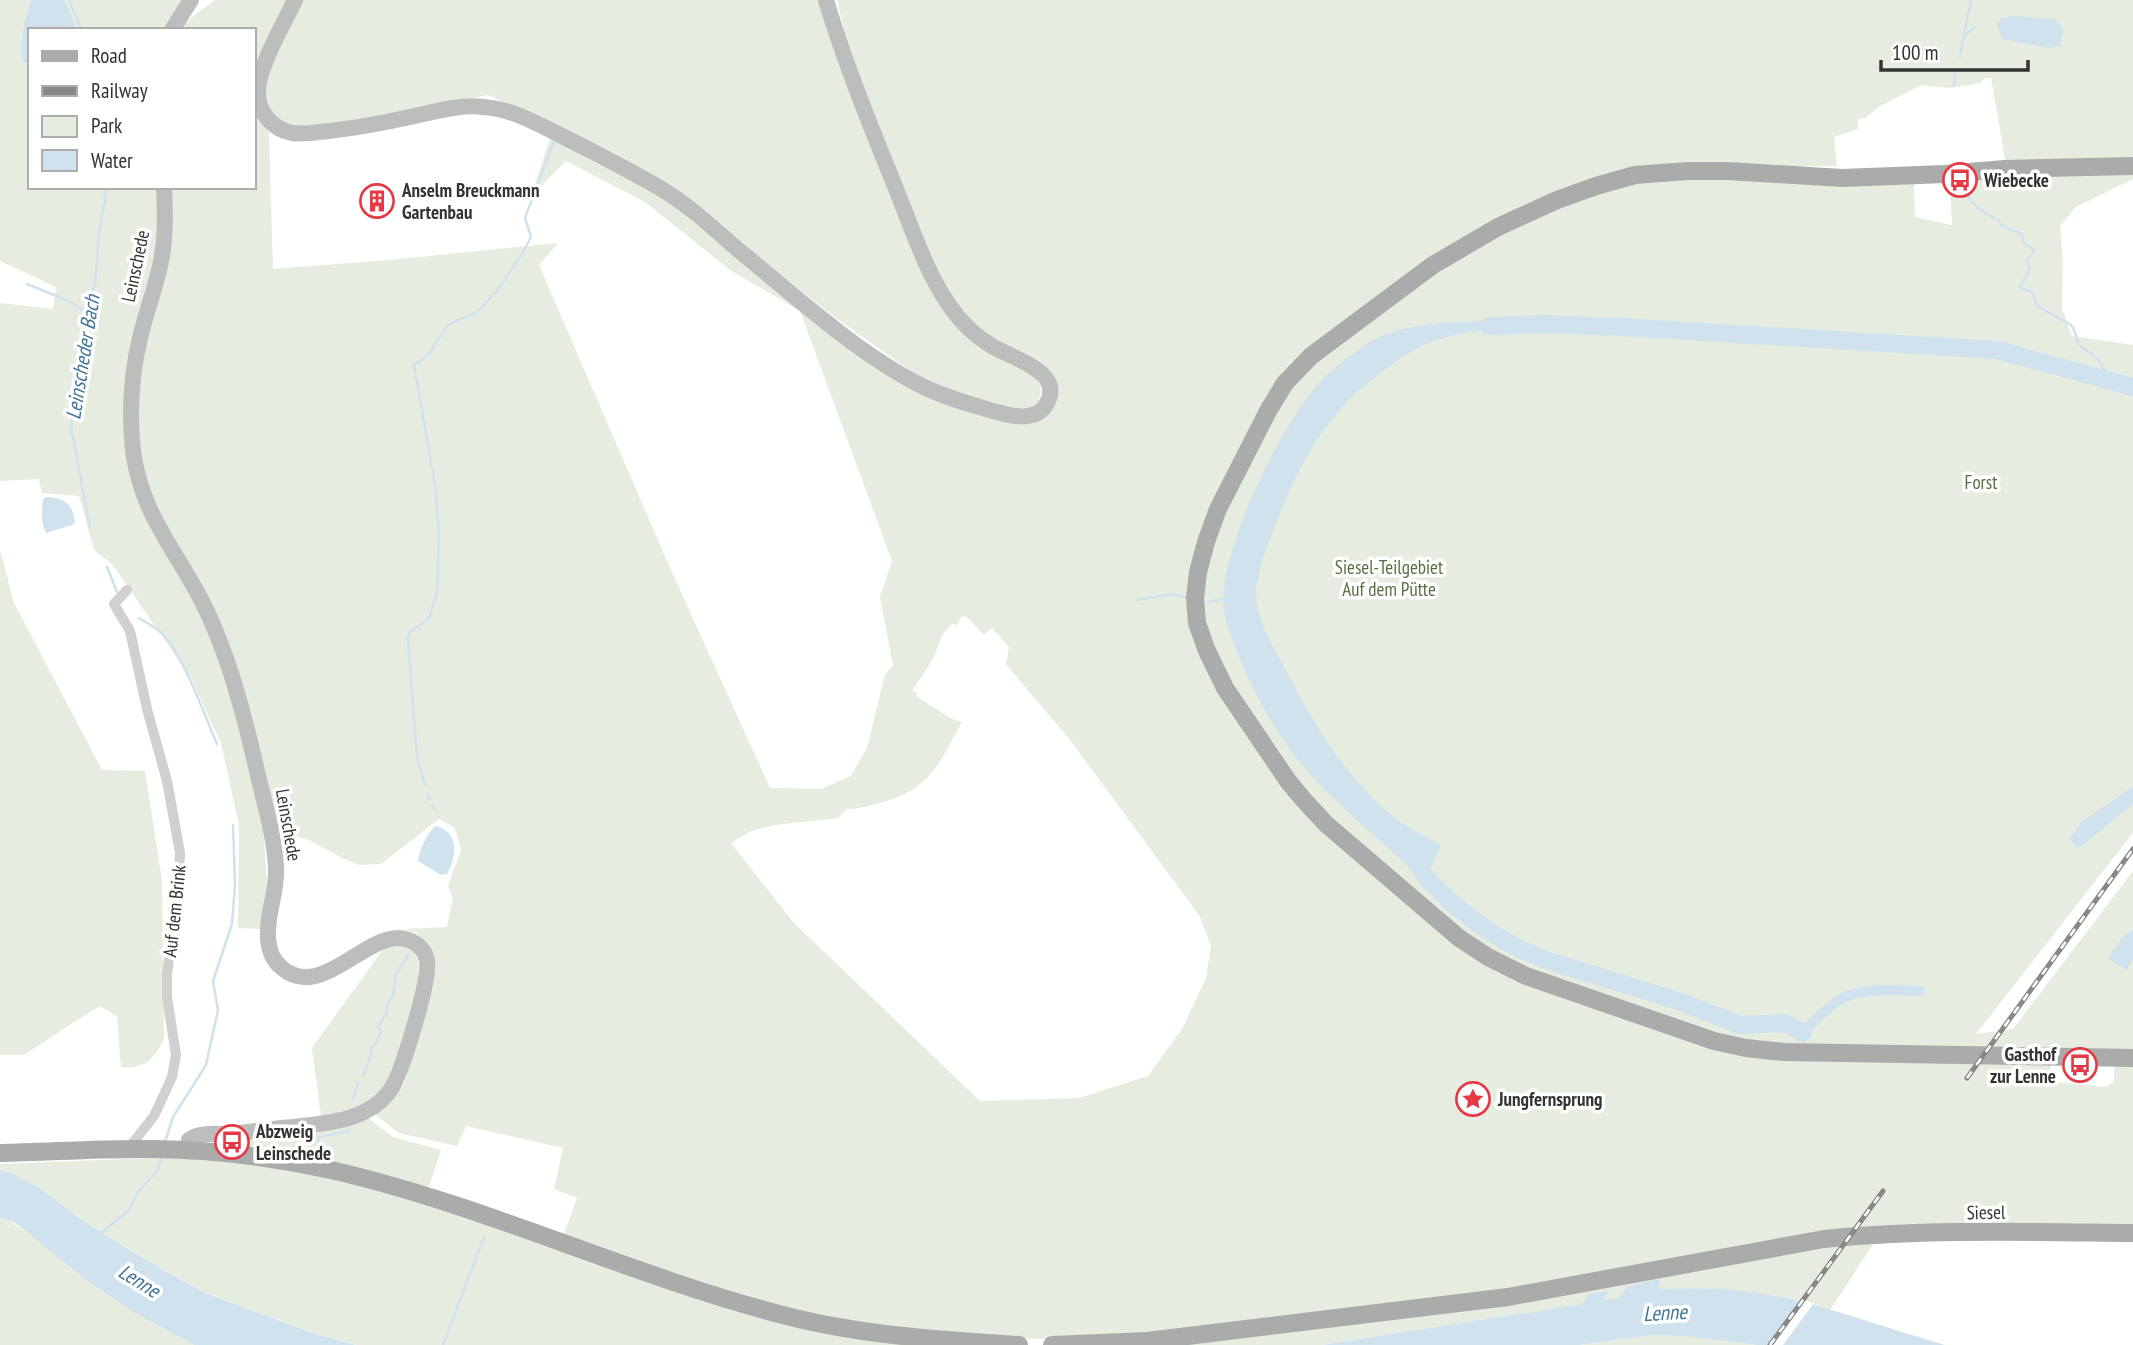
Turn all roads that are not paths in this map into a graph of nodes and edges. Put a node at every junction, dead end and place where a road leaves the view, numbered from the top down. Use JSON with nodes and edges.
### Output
{"nodes":[{"id":1,"x":191,"y":0,"type":"edge"},
{"id":2,"x":295,"y":0,"type":"edge"},
{"id":3,"x":826,"y":0,"type":"edge"},
{"id":4,"x":173,"y":28,"type":"edge"},
{"id":5,"x":2133,"y":166,"type":"edge"},
{"id":6,"x":164,"y":189,"type":"edge"},
{"id":7,"x":127,"y":590,"type":"dead end"},
{"id":8,"x":2133,"y":1058,"type":"edge"},
{"id":9,"x":127,"y":1150,"type":"junction"},
{"id":10,"x":187,"y":1150,"type":"junction"},
{"id":11,"x":0,"y":1153,"type":"edge"},
{"id":12,"x":2133,"y":1233,"type":"edge"},
{"id":13,"x":1019,"y":1345,"type":"edge"},
{"id":14,"x":1052,"y":1345,"type":"edge"}],
"edges":[{"from":1,"to":4,"type":"main road"},
{"from":2,"to":3,"type":"main road"},
{"from":5,"to":8,"type":"main road"},
{"from":6,"to":10,"type":"main road","name":"Leinschede"},
{"from":7,"to":9,"type":"street","name":"Auf dem Brink"},
{"from":9,"to":10,"type":"main road"},
{"from":9,"to":11,"type":"main road"},
{"from":10,"to":13,"type":"main road"},
{"from":12,"to":14,"type":"main road","name":"Siesel"}]}
